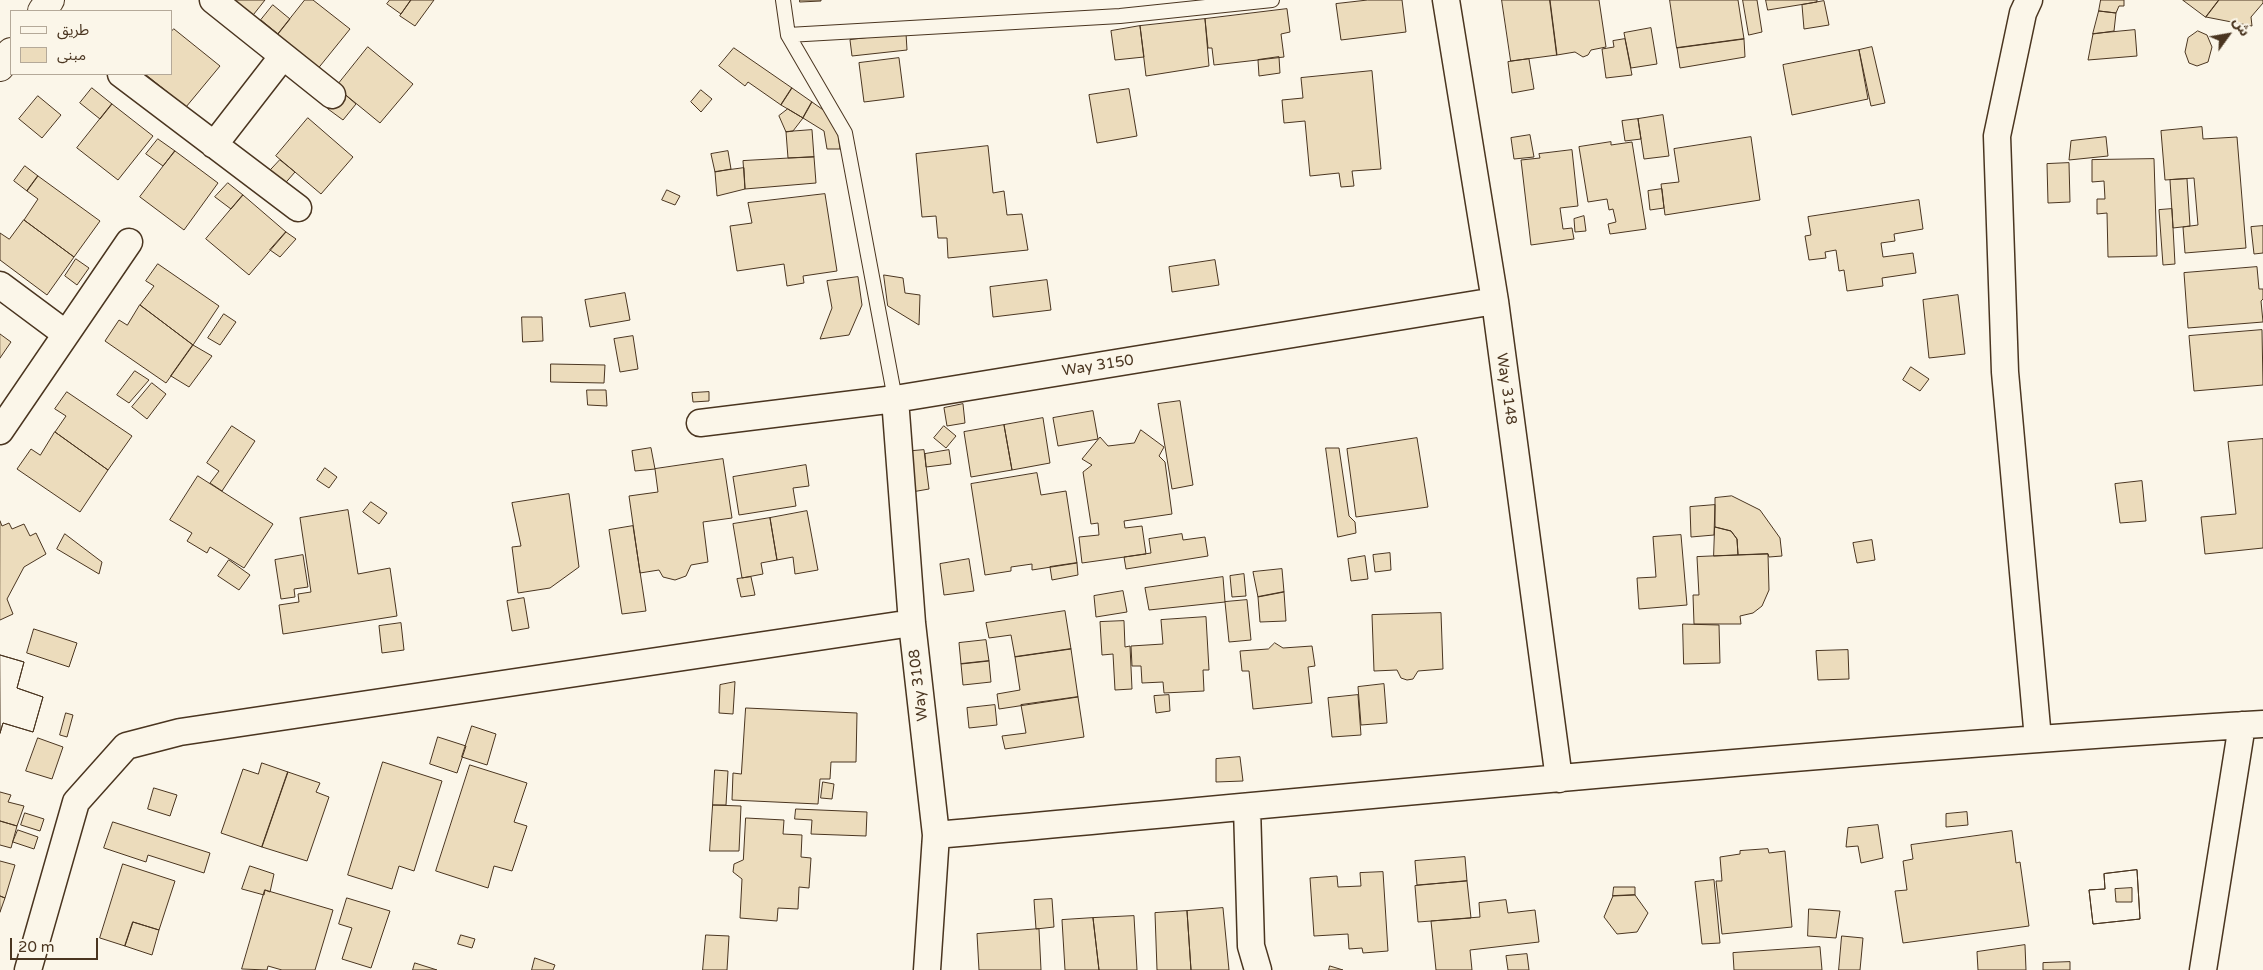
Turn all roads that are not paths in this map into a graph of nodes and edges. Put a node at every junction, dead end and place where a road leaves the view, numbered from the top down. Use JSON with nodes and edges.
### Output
{"nodes":[{"id":1,"x":214,"y":0,"type":"edge"},
{"id":2,"x":782,"y":0,"type":"edge"},
{"id":3,"x":1272,"y":0,"type":"edge"},
{"id":4,"x":1446,"y":0,"type":"edge"},
{"id":5,"x":2029,"y":0,"type":"edge"},
{"id":6,"x":788,"y":35,"type":"junction"},
{"id":7,"x":283,"y":56,"type":"junction"},
{"id":8,"x":122,"y":75,"type":"edge"},
{"id":9,"x":332,"y":95,"type":"dead end"},
{"id":10,"x":214,"y":145,"type":"junction"},
{"id":11,"x":298,"y":208,"type":"dead end"},
{"id":12,"x":129,"y":242,"type":"dead end"},
{"id":13,"x":0,"y":285,"type":"edge"},
{"id":14,"x":1494,"y":301,"type":"junction"},
{"id":15,"x":66,"y":334,"type":"junction"},
{"id":16,"x":895,"y":399,"type":"junction"},
{"id":17,"x":700,"y":423,"type":"dead end"},
{"id":18,"x":0,"y":431,"type":"edge"},
{"id":19,"x":912,"y":623,"type":"junction"},
{"id":20,"x":2253,"y":725,"type":"edge"},
{"id":21,"x":2038,"y":739,"type":"junction"},
{"id":22,"x":1559,"y":779,"type":"junction"},
{"id":23,"x":1247,"y":807,"type":"junction"},
{"id":24,"x":936,"y":835,"type":"junction"},
{"id":25,"x":28,"y":970,"type":"edge"},
{"id":26,"x":928,"y":970,"type":"edge"},
{"id":27,"x":1258,"y":970,"type":"edge"},
{"id":28,"x":2203,"y":970,"type":"edge"}],
"edges":[{"from":1,"to":7,"type":"street"},
{"from":2,"to":6,"type":"lane"},
{"from":3,"to":6,"type":"lane"},
{"from":4,"to":14,"type":"street","name":"Way 3148"},
{"from":5,"to":21,"type":"street"},
{"from":6,"to":16,"type":"lane"},
{"from":7,"to":9,"type":"street"},
{"from":7,"to":10,"type":"street"},
{"from":8,"to":10,"type":"street"},
{"from":10,"to":11,"type":"street"},
{"from":12,"to":15,"type":"street"},
{"from":13,"to":15,"type":"street"},
{"from":14,"to":16,"type":"street","name":"Way 3150"},
{"from":14,"to":22,"type":"street","name":"Way 3148"},
{"from":15,"to":18,"type":"street"},
{"from":16,"to":17,"type":"street","name":"Way 3150"},
{"from":16,"to":19,"type":"street","name":"Way 3108"},
{"from":19,"to":24,"type":"street","name":"Way 3108"},
{"from":19,"to":25,"type":"street"},
{"from":20,"to":21,"type":"street"},
{"from":20,"to":28,"type":"street"},
{"from":21,"to":22,"type":"street"},
{"from":22,"to":23,"type":"street"},
{"from":23,"to":24,"type":"street"},
{"from":23,"to":27,"type":"street"},
{"from":24,"to":26,"type":"street","name":"Way 3108"}]}
